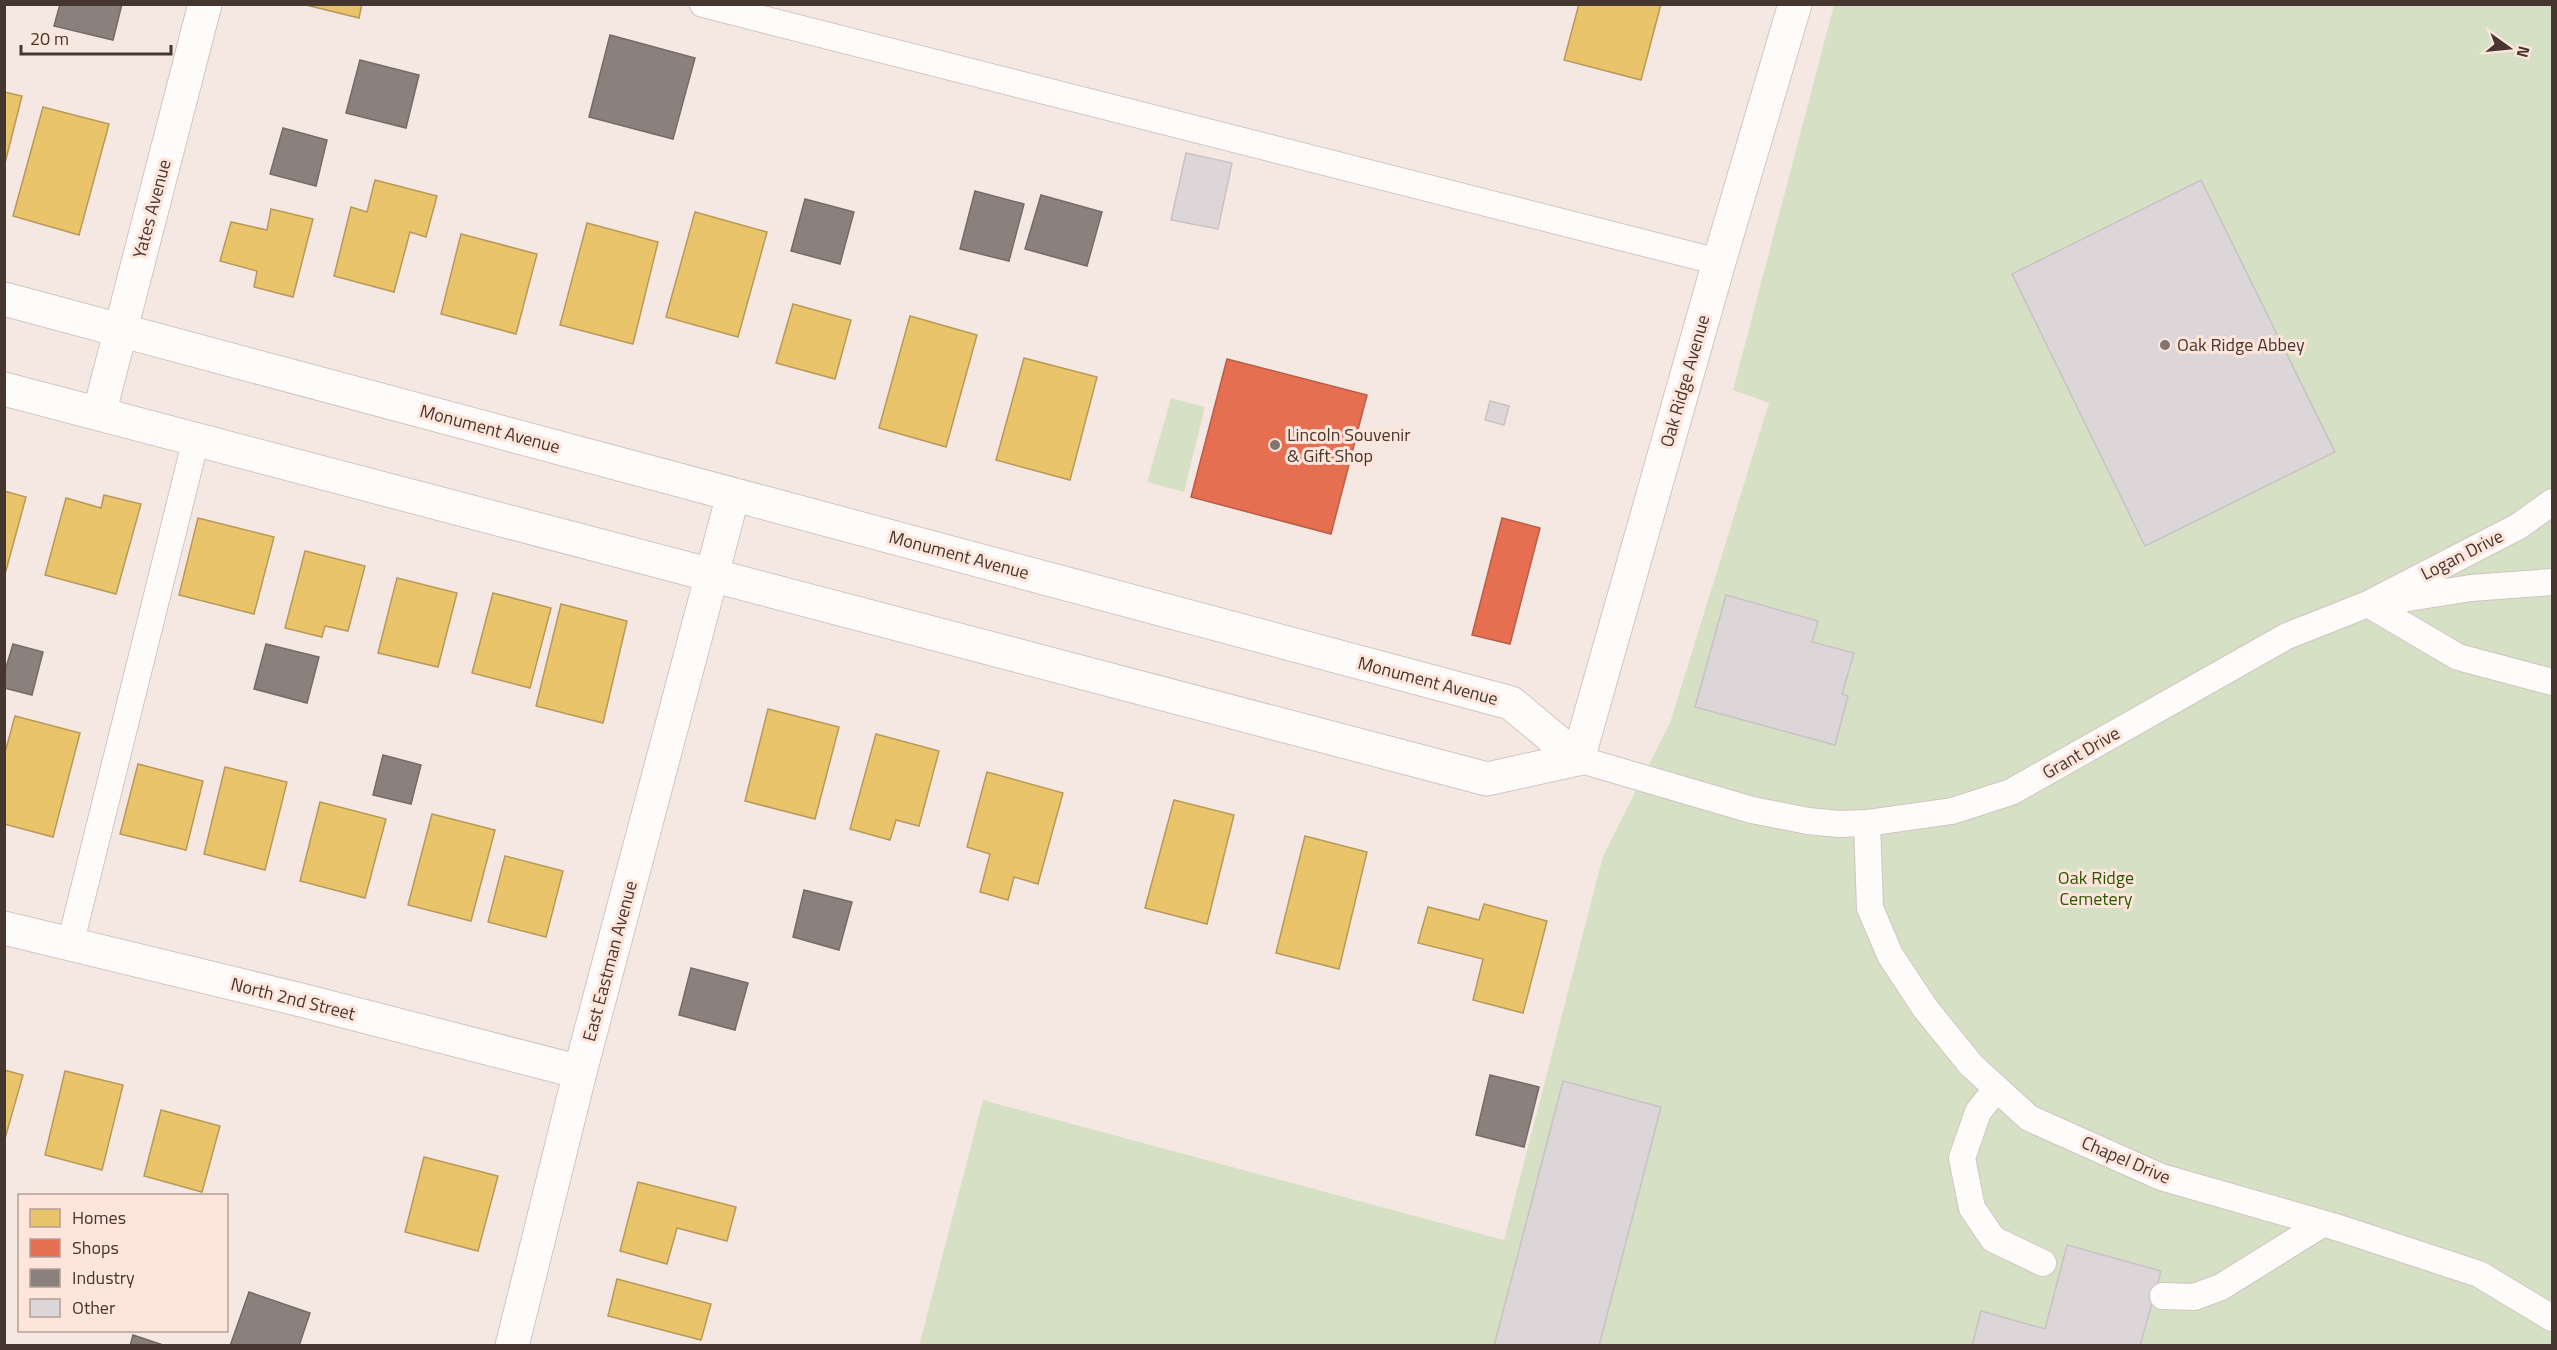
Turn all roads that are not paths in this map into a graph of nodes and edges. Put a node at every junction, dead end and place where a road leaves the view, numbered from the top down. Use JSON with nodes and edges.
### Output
{"nodes":[{"id":1,"x":206,"y":4,"type":"edge"},
{"id":2,"x":703,"y":4,"type":"edge"},
{"id":3,"x":1795,"y":4,"type":"edge"},
{"id":4,"x":1719,"y":262,"type":"junction"},
{"id":5,"x":4,"y":299,"type":"edge"},
{"id":6,"x":120,"y":329,"type":"junction"},
{"id":7,"x":4,"y":389,"type":"edge"},
{"id":8,"x":99,"y":414,"type":"junction"},
{"id":9,"x":196,"y":440,"type":"junction"},
{"id":10,"x":733,"y":495,"type":"junction"},
{"id":11,"x":2553,"y":502,"type":"edge"},
{"id":12,"x":712,"y":577,"type":"junction"},
{"id":13,"x":2553,"y":582,"type":"edge"},
{"id":14,"x":2368,"y":604,"type":"junction"},
{"id":15,"x":2553,"y":682,"type":"edge"},
{"id":16,"x":1578,"y":759,"type":"junction"},
{"id":17,"x":1867,"y":823,"type":"junction"},
{"id":18,"x":4,"y":928,"type":"edge"},
{"id":19,"x":70,"y":945,"type":"junction"},
{"id":20,"x":580,"y":1072,"type":"junction"},
{"id":21,"x":1996,"y":1089,"type":"junction"},
{"id":22,"x":2322,"y":1224,"type":"junction"},
{"id":23,"x":2043,"y":1263,"type":"dead end"},
{"id":24,"x":2163,"y":1296,"type":"dead end"},
{"id":25,"x":2553,"y":1318,"type":"edge"},
{"id":26,"x":512,"y":1346,"type":"edge"}],
"edges":[{"from":1,"to":6,"type":"street","name":"Yates Avenue"},
{"from":2,"to":4,"type":"lane"},
{"from":3,"to":4,"type":"street","name":"Oak Ridge Avenue"},
{"from":4,"to":16,"type":"street","name":"Oak Ridge Avenue"},
{"from":5,"to":6,"type":"street","name":"Monument Avenue"},
{"from":6,"to":8,"type":"street","name":"Yates Avenue"},
{"from":6,"to":10,"type":"street","name":"Monument Avenue"},
{"from":7,"to":8,"type":"street"},
{"from":8,"to":9,"type":"street"},
{"from":9,"to":12,"type":"street"},
{"from":9,"to":19,"type":"lane"},
{"from":10,"to":12,"type":"street","name":"East Eastman Avenue"},
{"from":10,"to":16,"type":"street","name":"Monument Avenue"},
{"from":11,"to":14,"type":"lane","name":"Logan Drive"},
{"from":12,"to":16,"type":"street"},
{"from":12,"to":20,"type":"street","name":"East Eastman Avenue"},
{"from":13,"to":14,"type":"lane"},
{"from":14,"to":15,"type":"lane"},
{"from":14,"to":17,"type":"lane","name":"Grant Drive"},
{"from":16,"to":17,"type":"lane","name":"Grant Drive"},
{"from":17,"to":21,"type":"lane","name":"Chapel Drive"},
{"from":18,"to":19,"type":"street","name":"North 2nd Street"},
{"from":19,"to":20,"type":"street","name":"North 2nd Street"},
{"from":20,"to":26,"type":"street","name":"East Eastman Avenue"},
{"from":21,"to":22,"type":"lane","name":"Chapel Drive"},
{"from":21,"to":23,"type":"lane"},
{"from":22,"to":24,"type":"lane"},
{"from":22,"to":25,"type":"lane","name":"Chapel Drive"}]}
